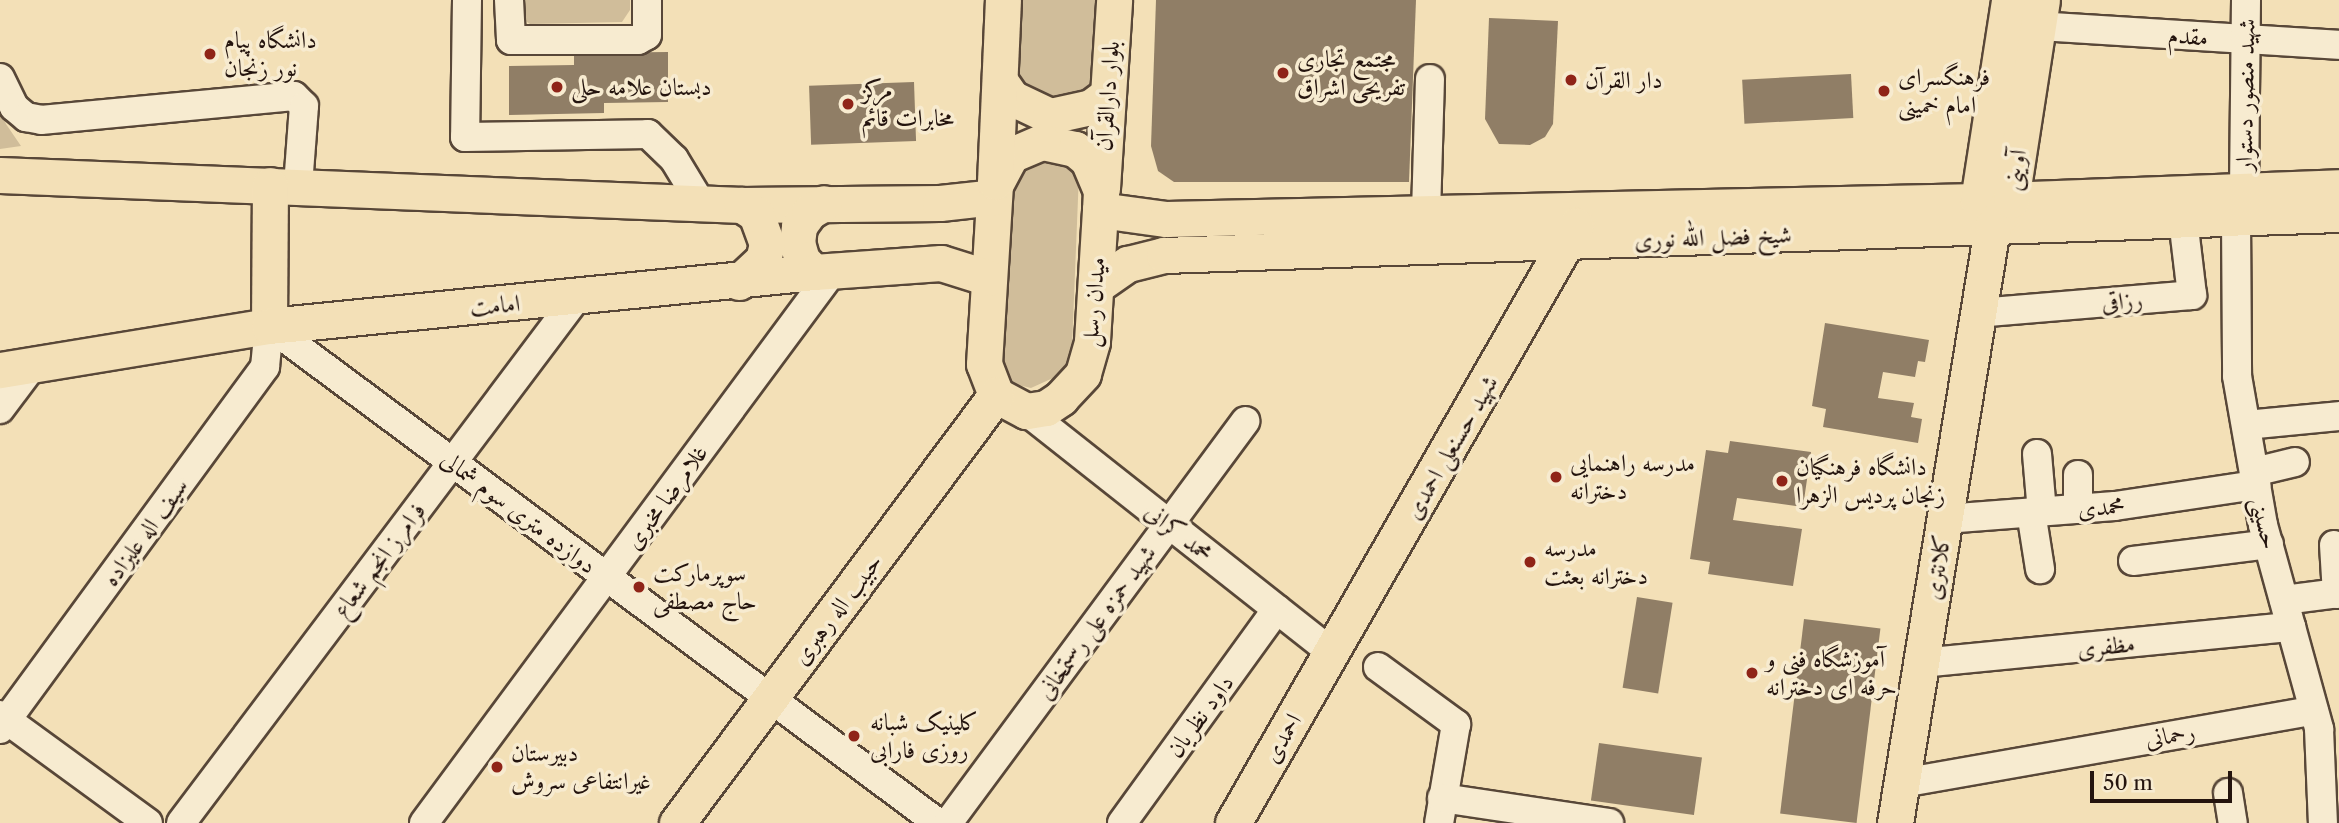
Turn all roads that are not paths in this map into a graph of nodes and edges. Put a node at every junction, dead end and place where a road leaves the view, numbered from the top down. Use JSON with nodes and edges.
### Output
{"nodes":[{"id":1,"x":467,"y":0,"type":"edge"},
{"id":2,"x":509,"y":0,"type":"edge"},
{"id":3,"x":646,"y":0,"type":"edge"},
{"id":4,"x":1003,"y":0,"type":"edge"},
{"id":5,"x":1114,"y":0,"type":"edge"},
{"id":6,"x":2009,"y":0,"type":"edge"},
{"id":7,"x":2246,"y":0,"type":"edge"},
{"id":8,"x":2040,"y":13,"type":"edge"},
{"id":9,"x":2244,"y":39,"type":"junction"},
{"id":10,"x":2339,"y":45,"type":"edge"},
{"id":11,"x":0,"y":78,"type":"edge"},
{"id":12,"x":1430,"y":79,"type":"dead end"},
{"id":13,"x":1000,"y":81,"type":"junction"},
{"id":14,"x":1108,"y":94,"type":"junction"},
{"id":15,"x":0,"y":175,"type":"edge"},
{"id":16,"x":284,"y":186,"type":"junction"},
{"id":17,"x":2339,"y":187,"type":"edge"},
{"id":18,"x":994,"y":191,"type":"junction"},
{"id":19,"x":1101,"y":201,"type":"junction"},
{"id":20,"x":700,"y":202,"type":"junction"},
{"id":21,"x":824,"y":203,"type":"junction"},
{"id":22,"x":2240,"y":204,"type":"junction"},
{"id":23,"x":742,"y":205,"type":"junction"},
{"id":24,"x":1994,"y":210,"type":"junction"},
{"id":25,"x":1426,"y":213,"type":"junction"},
{"id":26,"x":2339,"y":214,"type":"edge"},
{"id":27,"x":2183,"y":220,"type":"junction"},
{"id":28,"x":1576,"y":225,"type":"junction"},
{"id":29,"x":823,"y":272,"type":"junction"},
{"id":30,"x":989,"y":278,"type":"junction"},
{"id":31,"x":739,"y":282,"type":"junction"},
{"id":32,"x":1096,"y":286,"type":"junction"},
{"id":33,"x":577,"y":297,"type":"junction"},
{"id":34,"x":1978,"y":313,"type":"junction"},
{"id":35,"x":269,"y":326,"type":"junction"},
{"id":36,"x":17,"y":368,"type":"edge"},
{"id":37,"x":1011,"y":403,"type":"junction"},
{"id":38,"x":0,"y":409,"type":"edge"},
{"id":39,"x":2339,"y":416,"type":"edge"},
{"id":40,"x":1245,"y":421,"type":"dead end"},
{"id":41,"x":2246,"y":425,"type":"junction"},
{"id":42,"x":2037,"y":454,"type":"dead end"},
{"id":43,"x":2295,"y":462,"type":"dead end"},
{"id":44,"x":452,"y":463,"type":"junction"},
{"id":45,"x":2078,"y":475,"type":"dead end"},
{"id":46,"x":2255,"y":479,"type":"junction"},
{"id":47,"x":2078,"y":509,"type":"junction"},
{"id":48,"x":2036,"y":512,"type":"junction"},
{"id":49,"x":1945,"y":519,"type":"junction"},
{"id":50,"x":1169,"y":524,"type":"junction"},
{"id":51,"x":2269,"y":544,"type":"junction"},
{"id":52,"x":2334,"y":545,"type":"dead end"},
{"id":53,"x":2133,"y":561,"type":"dead end"},
{"id":54,"x":2040,"y":569,"type":"dead end"},
{"id":55,"x":607,"y":577,"type":"junction"},
{"id":56,"x":2338,"y":594,"type":"edge"},
{"id":57,"x":1277,"y":609,"type":"junction"},
{"id":58,"x":2288,"y":614,"type":"junction"},
{"id":59,"x":1332,"y":653,"type":"junction"},
{"id":60,"x":1921,"y":663,"type":"junction"},
{"id":61,"x":1378,"y":667,"type":"dead end"},
{"id":62,"x":770,"y":698,"type":"junction"},
{"id":63,"x":2314,"y":710,"type":"junction"},
{"id":64,"x":2,"y":721,"type":"edge"},
{"id":65,"x":1902,"y":783,"type":"junction"},
{"id":66,"x":2228,"y":793,"type":"dead end"},
{"id":67,"x":1440,"y":810,"type":"edge"},
{"id":68,"x":148,"y":823,"type":"edge"},
{"id":69,"x":181,"y":823,"type":"edge"},
{"id":70,"x":424,"y":823,"type":"edge"},
{"id":71,"x":677,"y":823,"type":"edge"},
{"id":72,"x":938,"y":823,"type":"edge"},
{"id":73,"x":948,"y":823,"type":"edge"},
{"id":74,"x":1122,"y":823,"type":"edge"},
{"id":75,"x":1233,"y":823,"type":"edge"},
{"id":76,"x":1609,"y":823,"type":"edge"},
{"id":77,"x":1895,"y":823,"type":"edge"},
{"id":78,"x":2233,"y":823,"type":"edge"},
{"id":79,"x":2323,"y":823,"type":"edge"}],
"edges":[{"from":1,"to":20,"type":"street"},
{"from":2,"to":3,"type":"street"},
{"from":4,"to":13,"type":"main road"},
{"from":5,"to":14,"type":"main road","name":"بلوار دارالقرآن"},
{"from":6,"to":24,"type":"main road","name":"آوینی"},
{"from":7,"to":9,"type":"street","name":"شهید منصور دستوار"},
{"from":8,"to":9,"type":"street","name":"مقدم"},
{"from":8,"to":24,"type":"main road","name":"آوینی"},
{"from":9,"to":10,"type":"street","name":"مقدم"},
{"from":9,"to":22,"type":"street","name":"شهید منصور دستوار"},
{"from":11,"to":16,"type":"street"},
{"from":12,"to":25,"type":"street"},
{"from":13,"to":14,"type":"main road"},
{"from":13,"to":18,"type":"main road"},
{"from":14,"to":19,"type":"main road","name":"بلوار دارالقرآن"},
{"from":15,"to":16,"type":"main road"},
{"from":16,"to":20,"type":"main road"},
{"from":16,"to":35,"type":"main road"},
{"from":17,"to":22,"type":"main road","name":"شیخ فضل الله نوری"},
{"from":18,"to":19,"type":"main road","name":"میدان رسل"},
{"from":18,"to":21,"type":"main road"},
{"from":18,"to":30,"type":"main road","name":"میدان رسل"},
{"from":19,"to":25,"type":"main road","name":"شیخ فضل الله نوری"},
{"from":19,"to":32,"type":"main road","name":"میدان رسل"},
{"from":20,"to":23,"type":"main road"},
{"from":21,"to":23,"type":"main road"},
{"from":21,"to":29,"type":"main road"},
{"from":22,"to":24,"type":"main road","name":"شیخ فضل الله نوری"},
{"from":22,"to":26,"type":"main road","name":"شیخ فضل الله نوری"},
{"from":22,"to":27,"type":"main road","name":"شیخ فضل الله نوری"},
{"from":22,"to":41,"type":"street","name":"حسینی"},
{"from":23,"to":31,"type":"main road"},
{"from":24,"to":27,"type":"main road","name":"شیخ فضل الله نوری"},
{"from":24,"to":28,"type":"main road","name":"شیخ فضل الله نوری"},
{"from":24,"to":34,"type":"main road","name":"کلانتری"},
{"from":25,"to":28,"type":"main road","name":"شیخ فضل الله نوری"},
{"from":27,"to":34,"type":"street","name":"رزاقی"},
{"from":28,"to":32,"type":"main road","name":"شیخ فضل الله نوری"},
{"from":28,"to":59,"type":"main road","name":"شهید حسنعلی احمدی"},
{"from":29,"to":30,"type":"main road","name":"امامت"},
{"from":29,"to":31,"type":"main road","name":"امامت"},
{"from":29,"to":55,"type":"street","name":"غلامرضا مخبری"},
{"from":30,"to":37,"type":"main road","name":"میدان رسل"},
{"from":31,"to":33,"type":"main road","name":"امامت"},
{"from":32,"to":37,"type":"main road","name":"میدان رسل"},
{"from":33,"to":35,"type":"main road","name":"امامت"},
{"from":33,"to":44,"type":"street","name":"فرامرز انجم شعاع"},
{"from":34,"to":49,"type":"main road","name":"کلانتری"},
{"from":35,"to":36,"type":"main road","name":"امامت"},
{"from":35,"to":44,"type":"street","name":"دوازده متری سوم شمالی"},
{"from":35,"to":64,"type":"street","name":"سیف اله علیزاده"},
{"from":36,"to":38,"type":"street"},
{"from":37,"to":50,"type":"street","name":"محمد کرانی"},
{"from":37,"to":62,"type":"main road","name":"حبیب اله رهبری"},
{"from":39,"to":41,"type":"street"},
{"from":40,"to":50,"type":"street","name":"شهید حمزه علی رستمخانی"},
{"from":41,"to":46,"type":"street","name":"حسینی"},
{"from":42,"to":48,"type":"street"},
{"from":43,"to":46,"type":"street","name":"محمدی"},
{"from":44,"to":55,"type":"street","name":"دوازده متری سوم شمالی"},
{"from":44,"to":69,"type":"street","name":"فرامرز انجم شعاع"},
{"from":45,"to":47,"type":"street"},
{"from":46,"to":47,"type":"street","name":"محمدی"},
{"from":46,"to":51,"type":"street","name":"حسینی"},
{"from":47,"to":48,"type":"street","name":"محمدی"},
{"from":48,"to":49,"type":"street","name":"محمدی"},
{"from":48,"to":54,"type":"street"},
{"from":49,"to":60,"type":"main road","name":"کلانتری"},
{"from":50,"to":57,"type":"street","name":"محمد کرانی"},
{"from":50,"to":73,"type":"street","name":"شهید حمزه علی رستمخانی"},
{"from":51,"to":53,"type":"street"},
{"from":51,"to":58,"type":"street","name":"حسینی"},
{"from":52,"to":56,"type":"street"},
{"from":55,"to":62,"type":"street","name":"دوازده متری سوم شمالی"},
{"from":55,"to":70,"type":"street","name":"غلامرضا مخبری"},
{"from":56,"to":58,"type":"street","name":"مظفری"},
{"from":57,"to":59,"type":"street","name":"محمد کرانی"},
{"from":57,"to":74,"type":"street","name":"داود نظریان"},
{"from":58,"to":60,"type":"street","name":"مظفری"},
{"from":58,"to":63,"type":"street","name":"حسینی"},
{"from":59,"to":75,"type":"main road","name":"احمدی"},
{"from":60,"to":65,"type":"main road","name":"کلانتری"},
{"from":61,"to":67,"type":"street"},
{"from":62,"to":71,"type":"main road","name":"حبیب اله رهبری"},
{"from":62,"to":72,"type":"street","name":"دوازده متری سوم شمالی"},
{"from":63,"to":65,"type":"street","name":"رحمانی"},
{"from":63,"to":79,"type":"street","name":"حسینی"},
{"from":64,"to":68,"type":"street"},
{"from":65,"to":77,"type":"main road","name":"کلانتری"},
{"from":66,"to":78,"type":"street"},
{"from":67,"to":76,"type":"street"}]}
